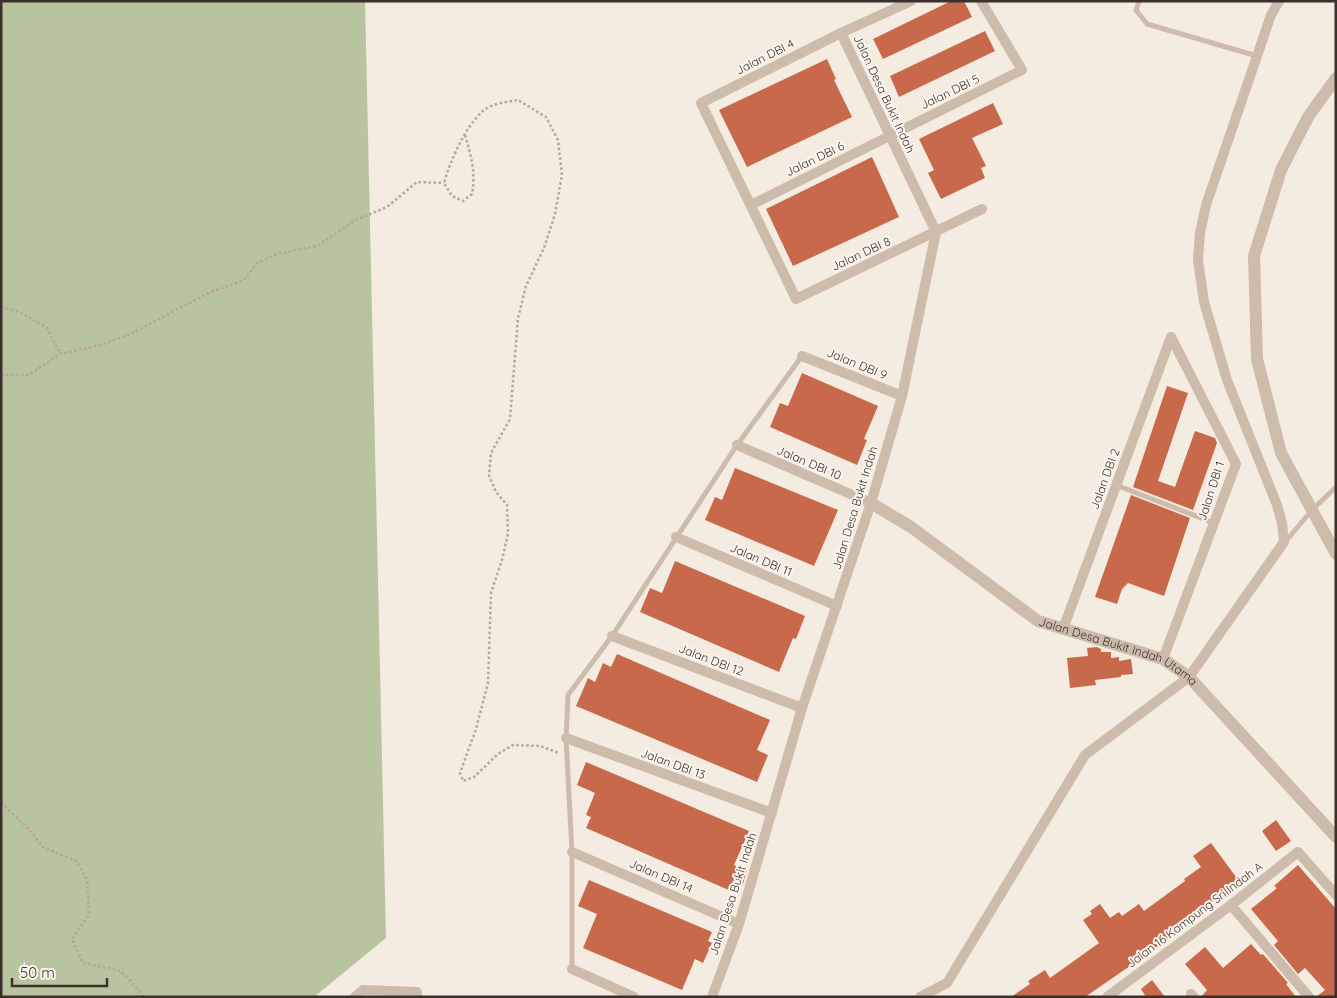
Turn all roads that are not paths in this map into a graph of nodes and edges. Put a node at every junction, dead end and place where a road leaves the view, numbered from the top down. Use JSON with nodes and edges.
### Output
{"nodes":[{"id":1,"x":911,"y":1,"type":"edge"},
{"id":2,"x":981,"y":1,"type":"edge"},
{"id":3,"x":1139,"y":1,"type":"edge"},
{"id":4,"x":1278,"y":1,"type":"edge"},
{"id":5,"x":841,"y":33,"type":"junction"},
{"id":6,"x":1257,"y":56,"type":"junction"},
{"id":7,"x":1336,"y":78,"type":"edge"},
{"id":8,"x":890,"y":136,"type":"junction"},
{"id":9,"x":750,"y":205,"type":"junction"},
{"id":10,"x":982,"y":209,"type":"dead end"},
{"id":11,"x":936,"y":232,"type":"junction"},
{"id":12,"x":1171,"y":337,"type":"joint"},
{"id":13,"x":802,"y":356,"type":"joint"},
{"id":14,"x":902,"y":396,"type":"junction"},
{"id":15,"x":737,"y":446,"type":"junction"},
{"id":16,"x":1116,"y":485,"type":"junction"},
{"id":17,"x":1336,"y":487,"type":"edge"},
{"id":18,"x":871,"y":503,"type":"junction"},
{"id":19,"x":1312,"y":510,"type":"junction"},
{"id":20,"x":1214,"y":523,"type":"junction"},
{"id":21,"x":676,"y":537,"type":"junction"},
{"id":22,"x":1284,"y":542,"type":"junction"},
{"id":23,"x":1336,"y":554,"type":"edge"},
{"id":24,"x":837,"y":606,"type":"junction"},
{"id":25,"x":1063,"y":629,"type":"junction"},
{"id":26,"x":612,"y":636,"type":"junction"},
{"id":27,"x":1163,"y":659,"type":"junction"},
{"id":28,"x":1189,"y":677,"type":"junction"},
{"id":29,"x":802,"y":708,"type":"junction"},
{"id":30,"x":566,"y":738,"type":"junction"},
{"id":31,"x":772,"y":813,"type":"junction"},
{"id":32,"x":1336,"y":836,"type":"edge"},
{"id":33,"x":572,"y":852,"type":"junction"},
{"id":34,"x":1336,"y":895,"type":"edge"},
{"id":35,"x":1232,"y":905,"type":"junction"},
{"id":36,"x":739,"y":924,"type":"junction"},
{"id":37,"x":572,"y":969,"type":"joint"},
{"id":38,"x":417,"y":994,"type":"edge"},
{"id":39,"x":356,"y":997,"type":"edge"},
{"id":40,"x":634,"y":997,"type":"edge"},
{"id":41,"x":712,"y":997,"type":"edge"},
{"id":42,"x":920,"y":997,"type":"edge"},
{"id":43,"x":1107,"y":997,"type":"edge"},
{"id":44,"x":1309,"y":997,"type":"edge"}],
"edges":[{"from":1,"to":5,"type":"street","name":"Jalan DBI 4"},
{"from":2,"to":8,"type":"street","name":"Jalan DBI 5"},
{"from":3,"to":6,"type":"lane"},
{"from":4,"to":6,"type":"street"},
{"from":5,"to":8,"type":"street","name":"Jalan Desa Bukit Indah"},
{"from":5,"to":9,"type":"street","name":"Jalan DBI 4"},
{"from":6,"to":22,"type":"street"},
{"from":7,"to":19,"type":"street"},
{"from":8,"to":9,"type":"street","name":"Jalan DBI 6"},
{"from":8,"to":11,"type":"street","name":"Jalan Desa Bukit Indah"},
{"from":9,"to":11,"type":"street","name":"Jalan DBI 8"},
{"from":10,"to":11,"type":"street","name":"Jalan DBI 8"},
{"from":11,"to":14,"type":"street","name":"Jalan Desa Bukit Indah"},
{"from":12,"to":16,"type":"street","name":"Jalan DBI 2"},
{"from":12,"to":20,"type":"street","name":"Jalan DBI 1"},
{"from":13,"to":14,"type":"street","name":"Jalan DBI 9"},
{"from":13,"to":15,"type":"lane"},
{"from":14,"to":18,"type":"street","name":"Jalan Desa Bukit Indah"},
{"from":15,"to":18,"type":"street","name":"Jalan DBI 10"},
{"from":15,"to":21,"type":"lane"},
{"from":16,"to":20,"type":"lane"},
{"from":16,"to":25,"type":"street","name":"Jalan DBI 2"},
{"from":17,"to":19,"type":"lane"},
{"from":18,"to":24,"type":"street","name":"Jalan Desa Bukit Indah"},
{"from":18,"to":25,"type":"street","name":"Jalan Desa Bukit Indah Utama"},
{"from":19,"to":22,"type":"lane"},
{"from":19,"to":23,"type":"street"},
{"from":20,"to":27,"type":"street","name":"Jalan DBI 1"},
{"from":21,"to":24,"type":"street","name":"Jalan DBI 11"},
{"from":21,"to":26,"type":"lane"},
{"from":22,"to":28,"type":"street"},
{"from":24,"to":29,"type":"street","name":"Jalan Desa Bukit Indah"},
{"from":25,"to":27,"type":"street","name":"Jalan Desa Bukit Indah Utama"},
{"from":26,"to":29,"type":"street","name":"Jalan DBI 12"},
{"from":26,"to":30,"type":"lane"},
{"from":27,"to":28,"type":"street","name":"Jalan Desa Bukit Indah Utama"},
{"from":28,"to":32,"type":"street","name":"Jalan Desa Bukit Indah Utama"},
{"from":28,"to":42,"type":"street"},
{"from":29,"to":31,"type":"street","name":"Jalan Desa Bukit Indah"},
{"from":30,"to":31,"type":"street","name":"Jalan DBI 13"},
{"from":30,"to":33,"type":"lane"},
{"from":31,"to":36,"type":"street","name":"Jalan Desa Bukit Indah"},
{"from":33,"to":36,"type":"street","name":"Jalan DBI 14"},
{"from":33,"to":37,"type":"lane"},
{"from":34,"to":35,"type":"street","name":"Jalan 16 Kampung Sri Indah A"},
{"from":35,"to":43,"type":"street","name":"Jalan 16 Kampung Sri Indah A"},
{"from":35,"to":44,"type":"street"},
{"from":36,"to":41,"type":"street","name":"Jalan Desa Bukit Indah"},
{"from":37,"to":40,"type":"street"},
{"from":38,"to":39,"type":"street"}]}
